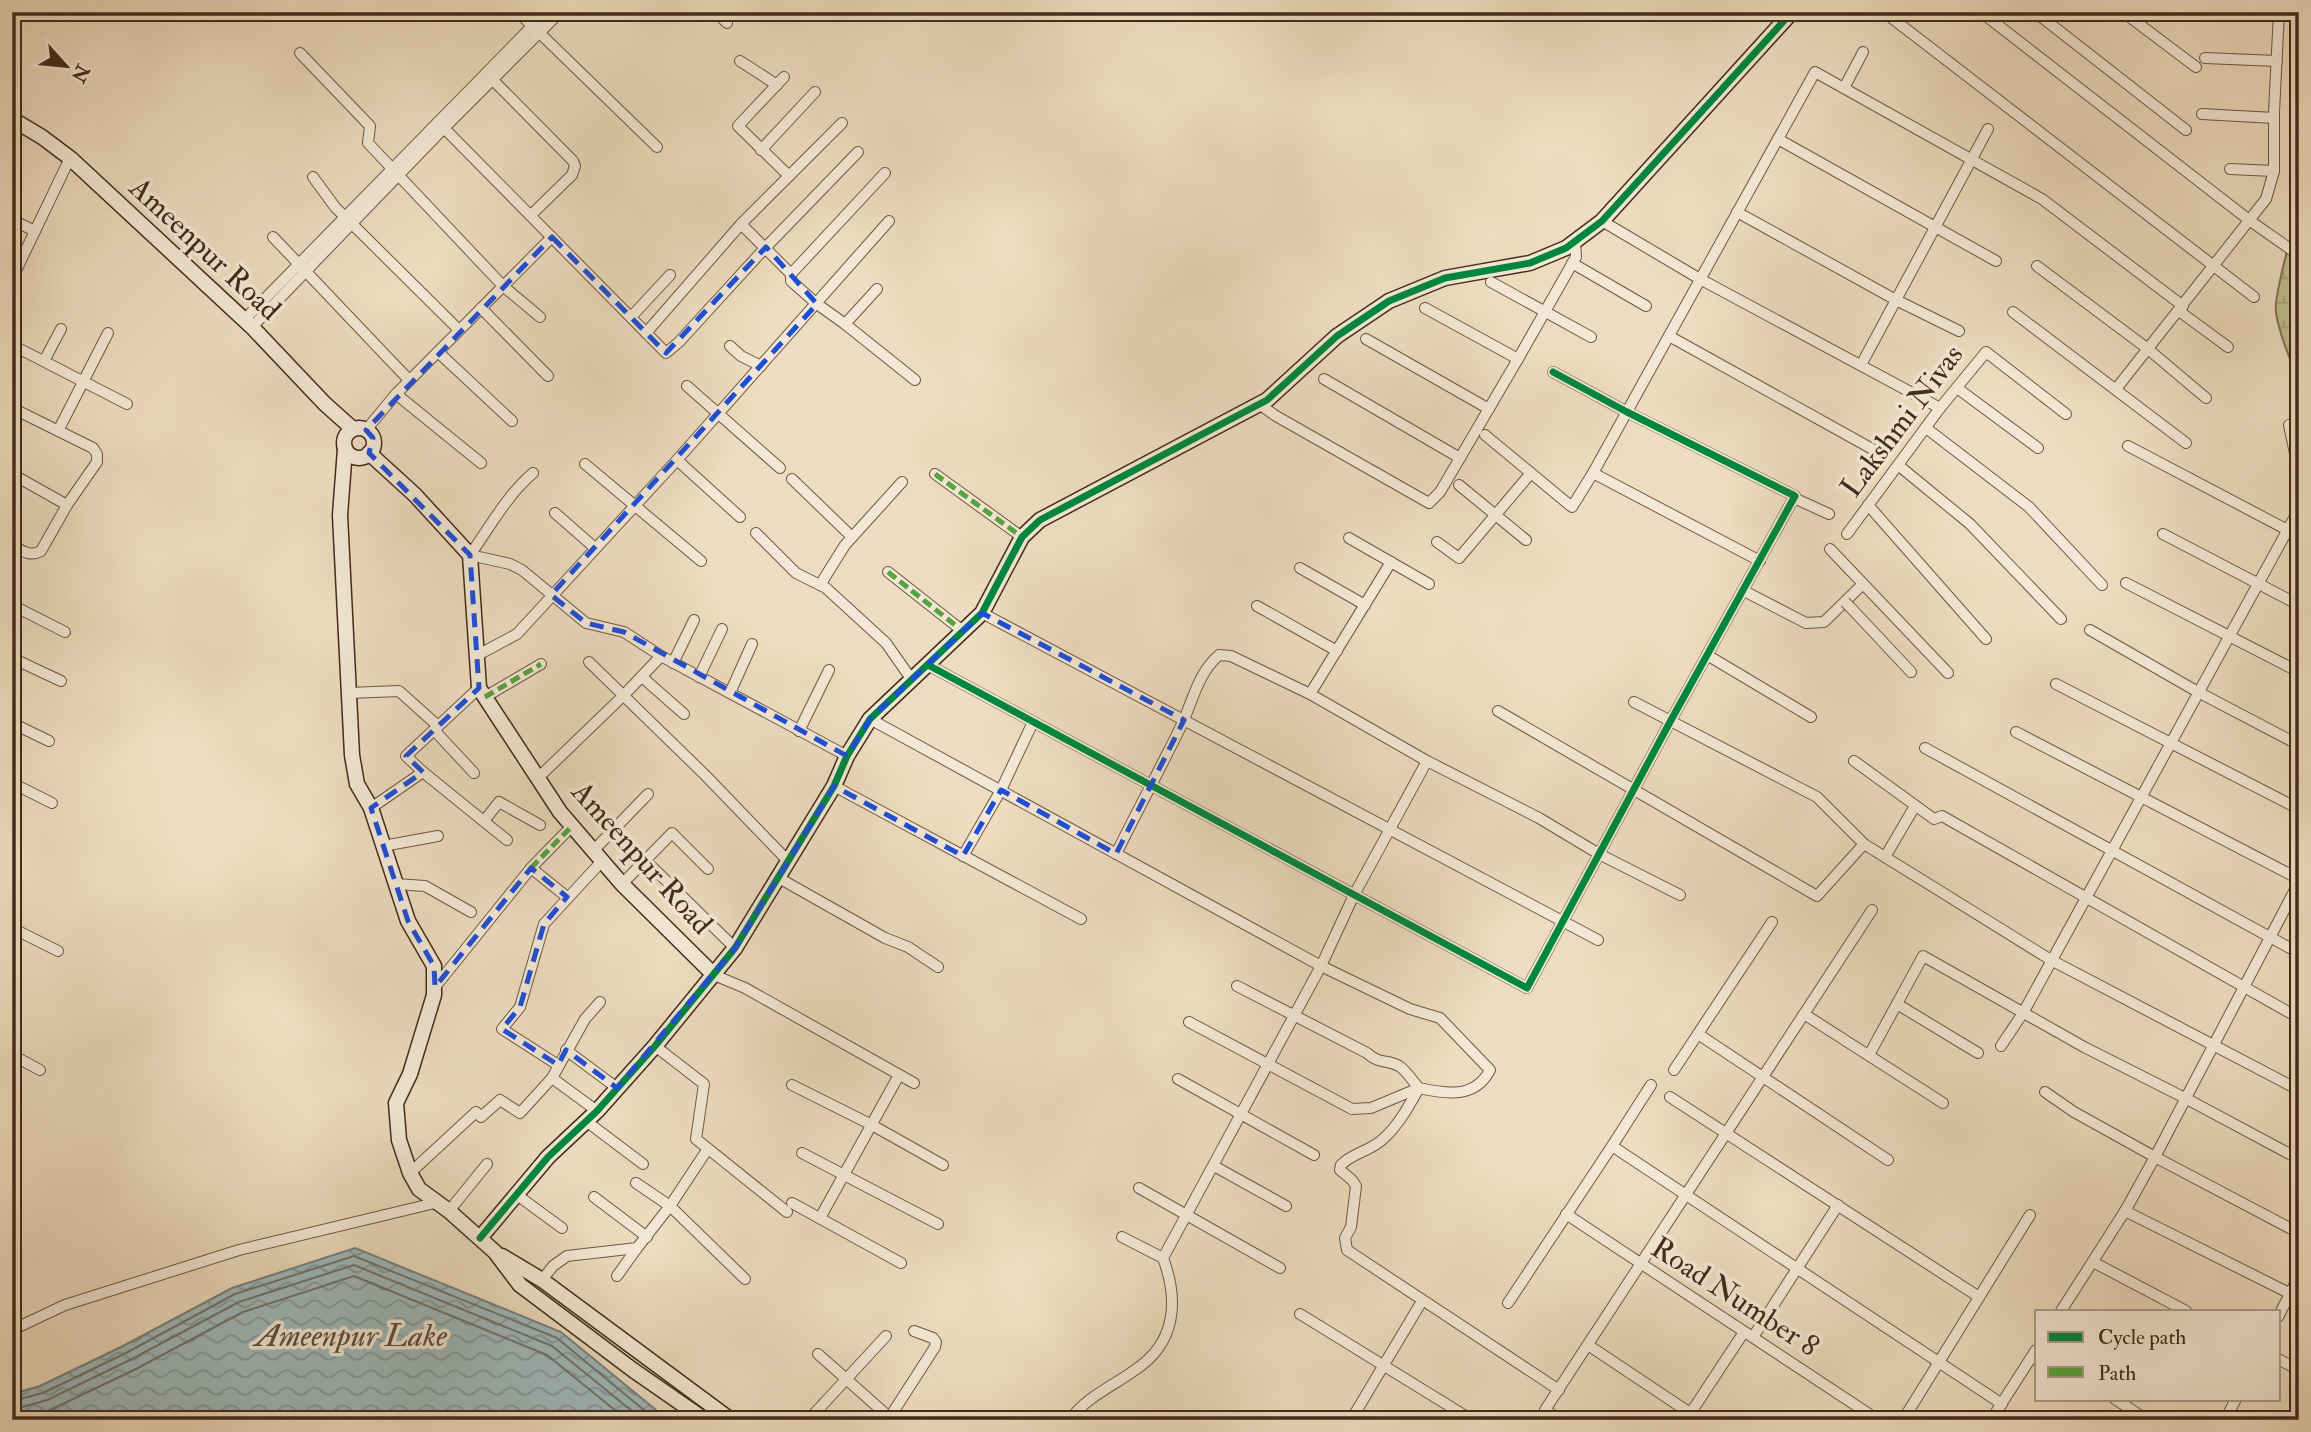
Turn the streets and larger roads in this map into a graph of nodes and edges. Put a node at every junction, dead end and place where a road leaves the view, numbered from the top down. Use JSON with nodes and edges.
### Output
{"nodes":[{"id":1,"x":518,"y":12,"type":"edge"},
{"id":2,"x":546,"y":12,"type":"edge"},
{"id":3,"x":560,"y":12,"type":"edge"},
{"id":4,"x":716,"y":12,"type":"edge"},
{"id":5,"x":1792,"y":12,"type":"edge"},
{"id":6,"x":1884,"y":12,"type":"edge"},
{"id":7,"x":1981,"y":12,"type":"edge"},
{"id":8,"x":2035,"y":12,"type":"edge"},
{"id":9,"x":2123,"y":12,"type":"edge"},
{"id":10,"x":2279,"y":12,"type":"edge"},
{"id":11,"x":727,"y":23,"type":"dead end"},
{"id":12,"x":536,"y":30,"type":"junction"},
{"id":13,"x":1863,"y":52,"type":"dead end"},
{"id":14,"x":300,"y":53,"type":"dead end"},
{"id":15,"x":2205,"y":58,"type":"dead end"},
{"id":16,"x":740,"y":61,"type":"dead end"},
{"id":17,"x":2277,"y":61,"type":"junction"},
{"id":18,"x":2196,"y":67,"type":"dead end"},
{"id":19,"x":489,"y":77,"type":"junction"},
{"id":20,"x":1844,"y":88,"type":"junction"},
{"id":21,"x":815,"y":92,"type":"dead end"},
{"id":22,"x":2202,"y":114,"type":"dead end"},
{"id":23,"x":2274,"y":118,"type":"junction"},
{"id":24,"x":12,"y":119,"type":"edge"},
{"id":25,"x":842,"y":123,"type":"dead end"},
{"id":26,"x":441,"y":125,"type":"junction"},
{"id":27,"x":1988,"y":129,"type":"dead end"},
{"id":28,"x":2186,"y":130,"type":"dead end"},
{"id":29,"x":1778,"y":139,"type":"junction"},
{"id":30,"x":657,"y":147,"type":"dead end"},
{"id":31,"x":761,"y":150,"type":"junction"},
{"id":32,"x":858,"y":152,"type":"dead end"},
{"id":33,"x":70,"y":158,"type":"junction"},
{"id":34,"x":1972,"y":159,"type":"junction"},
{"id":35,"x":2230,"y":169,"type":"dead end"},
{"id":36,"x":2274,"y":171,"type":"junction"},
{"id":37,"x":395,"y":172,"type":"junction"},
{"id":38,"x":885,"y":173,"type":"dead end"},
{"id":39,"x":789,"y":176,"type":"junction"},
{"id":40,"x":313,"y":177,"type":"dead end"},
{"id":41,"x":1737,"y":212,"type":"junction"},
{"id":42,"x":531,"y":215,"type":"junction"},
{"id":43,"x":12,"y":220,"type":"edge"},
{"id":44,"x":349,"y":220,"type":"junction"},
{"id":45,"x":2249,"y":220,"type":"junction"},
{"id":46,"x":890,"y":221,"type":"dead end"},
{"id":47,"x":1602,"y":221,"type":"junction"},
{"id":48,"x":741,"y":224,"type":"junction"},
{"id":49,"x":1935,"y":227,"type":"junction"},
{"id":50,"x":35,"y":231,"type":"junction"},
{"id":51,"x":273,"y":237,"type":"dead end"},
{"id":52,"x":552,"y":237,"type":"junction"},
{"id":53,"x":1575,"y":242,"type":"junction"},
{"id":54,"x":766,"y":247,"type":"junction"},
{"id":55,"x":2293,"y":251,"type":"dead end"},
{"id":56,"x":1996,"y":261,"type":"dead end"},
{"id":57,"x":1572,"y":263,"type":"junction"},
{"id":58,"x":2037,"y":266,"type":"dead end"},
{"id":59,"x":303,"y":267,"type":"junction"},
{"id":60,"x":2213,"y":267,"type":"junction"},
{"id":61,"x":791,"y":274,"type":"junction"},
{"id":62,"x":670,"y":275,"type":"dead end"},
{"id":63,"x":12,"y":279,"type":"edge"},
{"id":64,"x":1700,"y":279,"type":"junction"},
{"id":65,"x":1491,"y":282,"type":"dead end"},
{"id":66,"x":503,"y":286,"type":"junction"},
{"id":67,"x":877,"y":289,"type":"dead end"},
{"id":68,"x":2254,"y":297,"type":"dead end"},
{"id":69,"x":1896,"y":300,"type":"junction"},
{"id":70,"x":817,"y":304,"type":"junction"},
{"id":71,"x":1646,"y":306,"type":"dead end"},
{"id":72,"x":481,"y":308,"type":"junction"},
{"id":73,"x":1425,"y":309,"type":"dead end"},
{"id":74,"x":2181,"y":309,"type":"junction"},
{"id":75,"x":1545,"y":312,"type":"junction"},
{"id":76,"x":2013,"y":312,"type":"dead end"},
{"id":77,"x":540,"y":317,"type":"dead end"},
{"id":78,"x":631,"y":317,"type":"junction"},
{"id":79,"x":248,"y":323,"type":"junction"},
{"id":80,"x":845,"y":324,"type":"junction"},
{"id":81,"x":61,"y":329,"type":"dead end"},
{"id":82,"x":459,"y":330,"type":"junction"},
{"id":83,"x":1959,"y":331,"type":"dead end"},
{"id":84,"x":108,"y":333,"type":"dead end"},
{"id":85,"x":646,"y":333,"type":"junction"},
{"id":86,"x":1669,"y":336,"type":"junction"},
{"id":87,"x":1591,"y":337,"type":"dead end"},
{"id":88,"x":1366,"y":340,"type":"dead end"},
{"id":89,"x":12,"y":345,"type":"edge"},
{"id":90,"x":730,"y":346,"type":"dead end"},
{"id":91,"x":2228,"y":347,"type":"dead end"},
{"id":92,"x":2148,"y":349,"type":"junction"},
{"id":93,"x":438,"y":352,"type":"junction"},
{"id":94,"x":1518,"y":359,"type":"junction"},
{"id":95,"x":44,"y":361,"type":"junction"},
{"id":96,"x":1861,"y":365,"type":"junction"},
{"id":97,"x":761,"y":366,"type":"junction"},
{"id":98,"x":1553,"y":372,"type":"dead end"},
{"id":99,"x":548,"y":376,"type":"dead end"},
{"id":100,"x":1324,"y":379,"type":"dead end"},
{"id":101,"x":409,"y":380,"type":"junction"},
{"id":102,"x":915,"y":380,"type":"dead end"},
{"id":103,"x":83,"y":382,"type":"junction"},
{"id":104,"x":687,"y":387,"type":"dead end"},
{"id":105,"x":1957,"y":388,"type":"junction"},
{"id":106,"x":2116,"y":389,"type":"junction"},
{"id":107,"x":396,"y":394,"type":"junction"},
{"id":108,"x":2206,"y":398,"type":"dead end"},
{"id":109,"x":127,"y":404,"type":"dead end"},
{"id":110,"x":1259,"y":404,"type":"junction"},
{"id":111,"x":12,"y":408,"type":"edge"},
{"id":112,"x":1940,"y":408,"type":"junction"},
{"id":113,"x":1489,"y":409,"type":"junction"},
{"id":114,"x":1627,"y":412,"type":"junction"},
{"id":115,"x":2066,"y":414,"type":"dead end"},
{"id":116,"x":717,"y":415,"type":"junction"},
{"id":117,"x":512,"y":421,"type":"dead end"},
{"id":118,"x":2289,"y":425,"type":"dead end"},
{"id":119,"x":1926,"y":428,"type":"junction"},
{"id":120,"x":58,"y":431,"type":"junction"},
{"id":121,"x":1485,"y":435,"type":"dead end"},
{"id":122,"x":352,"y":437,"type":"junction"},
{"id":123,"x":2186,"y":443,"type":"dead end"},
{"id":124,"x":2128,"y":446,"type":"dead end"},
{"id":125,"x":2038,"y":448,"type":"dead end"},
{"id":126,"x":1877,"y":452,"type":"dead end"},
{"id":127,"x":369,"y":453,"type":"junction"},
{"id":128,"x":1460,"y":458,"type":"junction"},
{"id":129,"x":677,"y":460,"type":"junction"},
{"id":130,"x":481,"y":463,"type":"dead end"},
{"id":131,"x":584,"y":464,"type":"dead end"},
{"id":132,"x":1898,"y":465,"type":"junction"},
{"id":133,"x":780,"y":468,"type":"dead end"},
{"id":134,"x":2299,"y":472,"type":"edge"},
{"id":135,"x":533,"y":473,"type":"dead end"},
{"id":136,"x":1531,"y":473,"type":"junction"},
{"id":137,"x":1593,"y":473,"type":"junction"},
{"id":138,"x":12,"y":474,"type":"edge"},
{"id":139,"x":935,"y":474,"type":"dead end"},
{"id":140,"x":792,"y":479,"type":"dead end"},
{"id":141,"x":902,"y":482,"type":"dead end"},
{"id":142,"x":1459,"y":485,"type":"dead end"},
{"id":143,"x":1794,"y":498,"type":"junction"},
{"id":144,"x":67,"y":505,"type":"junction"},
{"id":145,"x":1868,"y":505,"type":"junction"},
{"id":146,"x":634,"y":506,"type":"junction"},
{"id":147,"x":2299,"y":506,"type":"edge"},
{"id":148,"x":555,"y":513,"type":"dead end"},
{"id":149,"x":1829,"y":514,"type":"dead end"},
{"id":150,"x":1495,"y":515,"type":"junction"},
{"id":151,"x":740,"y":517,"type":"dead end"},
{"id":152,"x":2288,"y":530,"type":"junction"},
{"id":153,"x":756,"y":533,"type":"dead end"},
{"id":154,"x":1847,"y":534,"type":"dead end"},
{"id":155,"x":2162,"y":534,"type":"dead end"},
{"id":156,"x":2299,"y":536,"type":"edge"},
{"id":157,"x":852,"y":537,"type":"junction"},
{"id":158,"x":1022,"y":537,"type":"junction"},
{"id":159,"x":1349,"y":538,"type":"dead end"},
{"id":160,"x":1526,"y":540,"type":"dead end"},
{"id":161,"x":1437,"y":542,"type":"dead end"},
{"id":162,"x":12,"y":545,"type":"edge"},
{"id":163,"x":595,"y":548,"type":"junction"},
{"id":164,"x":1830,"y":549,"type":"dead end"},
{"id":165,"x":470,"y":555,"type":"junction"},
{"id":166,"x":701,"y":561,"type":"dead end"},
{"id":167,"x":1760,"y":561,"type":"junction"},
{"id":168,"x":1391,"y":562,"type":"junction"},
{"id":169,"x":1300,"y":568,"type":"dead end"},
{"id":170,"x":888,"y":572,"type":"dead end"},
{"id":171,"x":2126,"y":583,"type":"dead end"},
{"id":172,"x":1429,"y":584,"type":"dead end"},
{"id":173,"x":1863,"y":584,"type":"junction"},
{"id":174,"x":2258,"y":584,"type":"junction"},
{"id":175,"x":820,"y":585,"type":"junction"},
{"id":176,"x":2102,"y":585,"type":"dead end"},
{"id":177,"x":1744,"y":590,"type":"junction"},
{"id":178,"x":551,"y":595,"type":"junction"},
{"id":179,"x":12,"y":605,"type":"edge"},
{"id":180,"x":1848,"y":605,"type":"dead end"},
{"id":181,"x":2299,"y":605,"type":"edge"},
{"id":182,"x":1257,"y":606,"type":"dead end"},
{"id":183,"x":1365,"y":606,"type":"junction"},
{"id":184,"x":982,"y":613,"type":"junction"},
{"id":185,"x":2061,"y":619,"type":"dead end"},
{"id":186,"x":694,"y":620,"type":"dead end"},
{"id":187,"x":722,"y":629,"type":"dead end"},
{"id":188,"x":2090,"y":630,"type":"dead end"},
{"id":189,"x":65,"y":632,"type":"dead end"},
{"id":190,"x":964,"y":632,"type":"junction"},
{"id":191,"x":2230,"y":635,"type":"junction"},
{"id":192,"x":1986,"y":639,"type":"dead end"},
{"id":193,"x":752,"y":644,"type":"dead end"},
{"id":194,"x":1337,"y":651,"type":"junction"},
{"id":195,"x":478,"y":654,"type":"junction"},
{"id":196,"x":1707,"y":655,"type":"junction"},
{"id":197,"x":661,"y":656,"type":"junction"},
{"id":198,"x":12,"y":658,"type":"edge"},
{"id":199,"x":589,"y":662,"type":"dead end"},
{"id":200,"x":673,"y":663,"type":"junction"},
{"id":201,"x":541,"y":664,"type":"dead end"},
{"id":202,"x":928,"y":665,"type":"junction"},
{"id":203,"x":830,"y":670,"type":"dead end"},
{"id":204,"x":1911,"y":672,"type":"dead end"},
{"id":205,"x":2299,"y":672,"type":"edge"},
{"id":206,"x":1948,"y":673,"type":"dead end"},
{"id":207,"x":642,"y":677,"type":"junction"},
{"id":208,"x":699,"y":677,"type":"junction"},
{"id":209,"x":912,"y":680,"type":"junction"},
{"id":210,"x":61,"y":681,"type":"dead end"},
{"id":211,"x":2056,"y":684,"type":"dead end"},
{"id":212,"x":482,"y":692,"type":"junction"},
{"id":213,"x":2198,"y":692,"type":"junction"},
{"id":214,"x":349,"y":693,"type":"junction"},
{"id":215,"x":730,"y":693,"type":"junction"},
{"id":216,"x":1310,"y":694,"type":"junction"},
{"id":217,"x":624,"y":695,"type":"junction"},
{"id":218,"x":1634,"y":702,"type":"dead end"},
{"id":219,"x":1498,"y":711,"type":"dead end"},
{"id":220,"x":684,"y":714,"type":"dead end"},
{"id":221,"x":1811,"y":718,"type":"dead end"},
{"id":222,"x":870,"y":719,"type":"junction"},
{"id":223,"x":1184,"y":720,"type":"junction"},
{"id":224,"x":1033,"y":722,"type":"junction"},
{"id":225,"x":1670,"y":722,"type":"junction"},
{"id":226,"x":12,"y":723,"type":"edge"},
{"id":227,"x":436,"y":728,"type":"junction"},
{"id":228,"x":799,"y":731,"type":"junction"},
{"id":229,"x":2016,"y":732,"type":"dead end"},
{"id":230,"x":49,"y":741,"type":"dead end"},
{"id":231,"x":2171,"y":744,"type":"junction"},
{"id":232,"x":2299,"y":745,"type":"edge"},
{"id":233,"x":1924,"y":748,"type":"dead end"},
{"id":234,"x":847,"y":757,"type":"junction"},
{"id":235,"x":1427,"y":761,"type":"junction"},
{"id":236,"x":1854,"y":761,"type":"dead end"},
{"id":237,"x":423,"y":772,"type":"junction"},
{"id":238,"x":474,"y":773,"type":"dead end"},
{"id":239,"x":539,"y":777,"type":"junction"},
{"id":240,"x":12,"y":783,"type":"edge"},
{"id":241,"x":1150,"y":785,"type":"junction"},
{"id":242,"x":834,"y":786,"type":"junction"},
{"id":243,"x":1634,"y":788,"type":"junction"},
{"id":244,"x":1001,"y":790,"type":"junction"},
{"id":245,"x":648,"y":794,"type":"dead end"},
{"id":246,"x":2141,"y":797,"type":"junction"},
{"id":247,"x":52,"y":803,"type":"dead end"},
{"id":248,"x":1915,"y":806,"type":"junction"},
{"id":249,"x":371,"y":808,"type":"junction"},
{"id":250,"x":2299,"y":809,"type":"edge"},
{"id":251,"x":484,"y":821,"type":"junction"},
{"id":252,"x":540,"y":825,"type":"dead end"},
{"id":253,"x":572,"y":826,"type":"junction"},
{"id":254,"x":1391,"y":830,"type":"junction"},
{"id":255,"x":438,"y":836,"type":"dead end"},
{"id":256,"x":507,"y":840,"type":"dead end"},
{"id":257,"x":1864,"y":844,"type":"junction"},
{"id":258,"x":383,"y":846,"type":"junction"},
{"id":259,"x":2112,"y":851,"type":"junction"},
{"id":260,"x":1116,"y":854,"type":"junction"},
{"id":261,"x":1599,"y":854,"type":"junction"},
{"id":262,"x":598,"y":856,"type":"junction"},
{"id":263,"x":963,"y":856,"type":"junction"},
{"id":264,"x":1885,"y":856,"type":"junction"},
{"id":265,"x":645,"y":860,"type":"junction"},
{"id":266,"x":788,"y":860,"type":"junction"},
{"id":267,"x":531,"y":868,"type":"junction"},
{"id":268,"x":708,"y":869,"type":"dead end"},
{"id":269,"x":777,"y":877,"type":"junction"},
{"id":270,"x":2299,"y":881,"type":"edge"},
{"id":271,"x":396,"y":884,"type":"junction"},
{"id":272,"x":622,"y":884,"type":"junction"},
{"id":273,"x":1354,"y":895,"type":"junction"},
{"id":274,"x":1680,"y":895,"type":"dead end"},
{"id":275,"x":568,"y":897,"type":"junction"},
{"id":276,"x":2087,"y":898,"type":"junction"},
{"id":277,"x":1872,"y":910,"type":"dead end"},
{"id":278,"x":471,"y":912,"type":"dead end"},
{"id":279,"x":1081,"y":919,"type":"dead end"},
{"id":280,"x":1563,"y":921,"type":"junction"},
{"id":281,"x":1772,"y":922,"type":"dead end"},
{"id":282,"x":12,"y":928,"type":"edge"},
{"id":283,"x":2269,"y":938,"type":"junction"},
{"id":284,"x":1598,"y":940,"type":"dead end"},
{"id":285,"x":736,"y":948,"type":"junction"},
{"id":286,"x":58,"y":951,"type":"dead end"},
{"id":287,"x":2299,"y":953,"type":"edge"},
{"id":288,"x":2051,"y":960,"type":"junction"},
{"id":289,"x":1321,"y":966,"type":"junction"},
{"id":290,"x":938,"y":967,"type":"dead end"},
{"id":291,"x":714,"y":975,"type":"junction"},
{"id":292,"x":435,"y":986,"type":"junction"},
{"id":293,"x":1237,"y":986,"type":"dead end"},
{"id":294,"x":2244,"y":987,"type":"junction"},
{"id":295,"x":600,"y":1002,"type":"dead end"},
{"id":296,"x":1897,"y":1004,"type":"junction"},
{"id":297,"x":2023,"y":1013,"type":"junction"},
{"id":298,"x":1804,"y":1014,"type":"junction"},
{"id":299,"x":1294,"y":1016,"type":"junction"},
{"id":300,"x":2299,"y":1018,"type":"edge"},
{"id":301,"x":1189,"y":1022,"type":"dead end"},
{"id":302,"x":1698,"y":1034,"type":"junction"},
{"id":303,"x":2213,"y":1045,"type":"junction"},
{"id":304,"x":655,"y":1046,"type":"junction"},
{"id":305,"x":2001,"y":1046,"type":"dead end"},
{"id":306,"x":566,"y":1051,"type":"junction"},
{"id":307,"x":1978,"y":1053,"type":"dead end"},
{"id":308,"x":12,"y":1055,"type":"edge"},
{"id":309,"x":1869,"y":1055,"type":"junction"},
{"id":310,"x":558,"y":1065,"type":"junction"},
{"id":311,"x":1268,"y":1065,"type":"junction"},
{"id":312,"x":40,"y":1070,"type":"dead end"},
{"id":313,"x":1674,"y":1070,"type":"dead end"},
{"id":314,"x":899,"y":1075,"type":"junction"},
{"id":315,"x":1763,"y":1077,"type":"junction"},
{"id":316,"x":552,"y":1078,"type":"junction"},
{"id":317,"x":1178,"y":1079,"type":"dead end"},
{"id":318,"x":914,"y":1083,"type":"dead end"},
{"id":319,"x":792,"y":1085,"type":"dead end"},
{"id":320,"x":1651,"y":1085,"type":"dead end"},
{"id":321,"x":617,"y":1088,"type":"junction"},
{"id":322,"x":1419,"y":1088,"type":"junction"},
{"id":323,"x":2299,"y":1090,"type":"edge"},
{"id":324,"x":2045,"y":1092,"type":"dead end"},
{"id":325,"x":1670,"y":1097,"type":"dead end"},
{"id":326,"x":2185,"y":1098,"type":"junction"},
{"id":327,"x":1943,"y":1103,"type":"dead end"},
{"id":328,"x":597,"y":1111,"type":"junction"},
{"id":329,"x":1241,"y":1115,"type":"junction"},
{"id":330,"x":586,"y":1121,"type":"junction"},
{"id":331,"x":872,"y":1125,"type":"junction"},
{"id":332,"x":1726,"y":1133,"type":"junction"},
{"id":333,"x":1612,"y":1146,"type":"junction"},
{"id":334,"x":707,"y":1150,"type":"junction"},
{"id":335,"x":802,"y":1153,"type":"dead end"},
{"id":336,"x":1314,"y":1155,"type":"dead end"},
{"id":337,"x":2155,"y":1157,"type":"junction"},
{"id":338,"x":2299,"y":1159,"type":"edge"},
{"id":339,"x":1888,"y":1160,"type":"dead end"},
{"id":340,"x":487,"y":1164,"type":"dead end"},
{"id":341,"x":643,"y":1164,"type":"dead end"},
{"id":342,"x":943,"y":1165,"type":"dead end"},
{"id":343,"x":1214,"y":1166,"type":"junction"},
{"id":344,"x":410,"y":1173,"type":"junction"},
{"id":345,"x":844,"y":1175,"type":"junction"},
{"id":346,"x":636,"y":1183,"type":"dead end"},
{"id":347,"x":1139,"y":1188,"type":"dead end"},
{"id":348,"x":1687,"y":1194,"type":"junction"},
{"id":349,"x":516,"y":1195,"type":"junction"},
{"id":350,"x":594,"y":1197,"type":"dead end"},
{"id":351,"x":435,"y":1203,"type":"junction"},
{"id":352,"x":1838,"y":1205,"type":"junction"},
{"id":353,"x":670,"y":1206,"type":"junction"},
{"id":354,"x":1286,"y":1206,"type":"dead end"},
{"id":355,"x":449,"y":1211,"type":"junction"},
{"id":356,"x":2126,"y":1211,"type":"junction"},
{"id":357,"x":1566,"y":1214,"type":"junction"},
{"id":358,"x":1187,"y":1215,"type":"junction"},
{"id":359,"x":2030,"y":1215,"type":"dead end"},
{"id":360,"x":820,"y":1218,"type":"junction"},
{"id":361,"x":939,"y":1224,"type":"dead end"},
{"id":362,"x":562,"y":1228,"type":"dead end"},
{"id":363,"x":2299,"y":1233,"type":"edge"},
{"id":364,"x":646,"y":1237,"type":"junction"},
{"id":365,"x":1122,"y":1237,"type":"dead end"},
{"id":366,"x":480,"y":1238,"type":"junction"},
{"id":367,"x":637,"y":1248,"type":"junction"},
{"id":368,"x":495,"y":1252,"type":"junction"},
{"id":369,"x":1163,"y":1258,"type":"junction"},
{"id":370,"x":2093,"y":1262,"type":"junction"},
{"id":371,"x":901,"y":1263,"type":"dead end"},
{"id":372,"x":1641,"y":1264,"type":"junction"},
{"id":373,"x":1798,"y":1267,"type":"junction"},
{"id":374,"x":1280,"y":1268,"type":"dead end"},
{"id":375,"x":617,"y":1276,"type":"dead end"},
{"id":376,"x":2299,"y":1276,"type":"edge"},
{"id":377,"x":745,"y":1279,"type":"dead end"},
{"id":378,"x":542,"y":1280,"type":"junction"},
{"id":379,"x":2294,"y":1296,"type":"edge"},
{"id":380,"x":1979,"y":1297,"type":"junction"},
{"id":381,"x":1422,"y":1301,"type":"junction"},
{"id":382,"x":1508,"y":1303,"type":"dead end"},
{"id":383,"x":2062,"y":1310,"type":"edge"},
{"id":384,"x":2184,"y":1310,"type":"edge"},
{"id":385,"x":1300,"y":1314,"type":"dead end"},
{"id":386,"x":2280,"y":1314,"type":"edge"},
{"id":387,"x":12,"y":1330,"type":"edge"},
{"id":388,"x":914,"y":1331,"type":"dead end"},
{"id":389,"x":1748,"y":1334,"type":"junction"},
{"id":390,"x":886,"y":1336,"type":"dead end"},
{"id":391,"x":1588,"y":1345,"type":"junction"},
{"id":392,"x":2035,"y":1352,"type":"edge"},
{"id":393,"x":818,"y":1354,"type":"dead end"},
{"id":394,"x":2280,"y":1360,"type":"edge"},
{"id":395,"x":1939,"y":1362,"type":"junction"},
{"id":396,"x":1384,"y":1364,"type":"junction"},
{"id":397,"x":2299,"y":1370,"type":"edge"},
{"id":398,"x":846,"y":1379,"type":"junction"},
{"id":399,"x":1559,"y":1390,"type":"junction"},
{"id":400,"x":2234,"y":1400,"type":"edge"},
{"id":401,"x":2125,"y":1402,"type":"edge"},
{"id":402,"x":2002,"y":1404,"type":"junction"},
{"id":403,"x":814,"y":1414,"type":"dead end"},
{"id":404,"x":1688,"y":1416,"type":"edge"},
{"id":405,"x":889,"y":1419,"type":"edge"},
{"id":406,"x":705,"y":1420,"type":"edge"},
{"id":407,"x":732,"y":1420,"type":"edge"},
{"id":408,"x":1070,"y":1420,"type":"edge"},
{"id":409,"x":1351,"y":1420,"type":"edge"},
{"id":410,"x":1472,"y":1420,"type":"edge"},
{"id":411,"x":1560,"y":1420,"type":"edge"},
{"id":412,"x":1878,"y":1420,"type":"edge"},
{"id":413,"x":1903,"y":1420,"type":"edge"},
{"id":414,"x":1991,"y":1420,"type":"edge"},
{"id":415,"x":2147,"y":1420,"type":"edge"},
{"id":416,"x":2225,"y":1420,"type":"edge"}],
"edges":[{"from":1,"to":12,"type":"street"},
{"from":2,"to":12,"type":"street"},
{"from":3,"to":12,"type":"street"},
{"from":4,"to":11,"type":"street"},
{"from":5,"to":47,"type":"street"},
{"from":6,"to":60,"type":"street"},
{"from":7,"to":45,"type":"street"},
{"from":8,"to":28,"type":"street"},
{"from":9,"to":18,"type":"street"},
{"from":10,"to":17,"type":"street"},
{"from":12,"to":19,"type":"street"},
{"from":12,"to":30,"type":"street"},
{"from":13,"to":20,"type":"street"},
{"from":14,"to":37,"type":"street"},
{"from":15,"to":17,"type":"street"},
{"from":16,"to":31,"type":"street"},
{"from":17,"to":23,"type":"street"},
{"from":19,"to":26,"type":"street"},
{"from":19,"to":42,"type":"street"},
{"from":20,"to":29,"type":"street"},
{"from":20,"to":34,"type":"street"},
{"from":21,"to":31,"type":"street"},
{"from":22,"to":23,"type":"street"},
{"from":23,"to":36,"type":"street"},
{"from":24,"to":33,"type":"street","name":"Ameenpur Road"},
{"from":25,"to":39,"type":"street"},
{"from":26,"to":37,"type":"street"},
{"from":26,"to":42,"type":"street"},
{"from":27,"to":34,"type":"street"},
{"from":29,"to":41,"type":"street"},
{"from":29,"to":49,"type":"street"},
{"from":31,"to":39,"type":"street"},
{"from":32,"to":54,"type":"street"},
{"from":33,"to":50,"type":"street"},
{"from":33,"to":79,"type":"street","name":"Ameenpur Road"},
{"from":34,"to":49,"type":"street"},
{"from":34,"to":74,"type":"street"},
{"from":35,"to":36,"type":"street"},
{"from":36,"to":45,"type":"street"},
{"from":37,"to":44,"type":"street"},
{"from":37,"to":66,"type":"street"},
{"from":38,"to":61,"type":"street"},
{"from":39,"to":48,"type":"street"},
{"from":40,"to":44,"type":"street"},
{"from":41,"to":64,"type":"street"},
{"from":41,"to":69,"type":"street"},
{"from":42,"to":52,"type":"street"},
{"from":43,"to":50,"type":"street"},
{"from":44,"to":59,"type":"street"},
{"from":44,"to":82,"type":"street"},
{"from":45,"to":55,"type":"street"},
{"from":45,"to":60,"type":"street"},
{"from":46,"to":70,"type":"street"},
{"from":47,"to":53,"type":"street"},
{"from":47,"to":64,"type":"street"},
{"from":48,"to":54,"type":"street"},
{"from":48,"to":85,"type":"street"},
{"from":49,"to":56,"type":"street"},
{"from":49,"to":69,"type":"street"},
{"from":50,"to":63,"type":"street"},
{"from":51,"to":59,"type":"street"},
{"from":52,"to":66,"type":"street"},
{"from":52,"to":78,"type":"street"},
{"from":53,"to":57,"type":"street"},
{"from":53,"to":110,"type":"street"},
{"from":54,"to":61,"type":"street"},
{"from":54,"to":85,"type":"street"},
{"from":57,"to":71,"type":"street"},
{"from":57,"to":75,"type":"street"},
{"from":58,"to":92,"type":"street"},
{"from":59,"to":79,"type":"street"},
{"from":59,"to":101,"type":"street"},
{"from":60,"to":68,"type":"street"},
{"from":60,"to":74,"type":"street"},
{"from":61,"to":70,"type":"street"},
{"from":62,"to":78,"type":"street"},
{"from":64,"to":86,"type":"street"},
{"from":64,"to":96,"type":"street"},
{"from":65,"to":75,"type":"street"},
{"from":66,"to":72,"type":"street"},
{"from":66,"to":77,"type":"street"},
{"from":67,"to":80,"type":"street"},
{"from":69,"to":83,"type":"street"},
{"from":69,"to":96,"type":"street"},
{"from":70,"to":80,"type":"street"},
{"from":70,"to":97,"type":"street"},
{"from":72,"to":82,"type":"street"},
{"from":72,"to":99,"type":"street"},
{"from":73,"to":94,"type":"street"},
{"from":74,"to":91,"type":"street"},
{"from":74,"to":92,"type":"street"},
{"from":75,"to":87,"type":"street"},
{"from":75,"to":94,"type":"street"},
{"from":76,"to":106,"type":"street"},
{"from":78,"to":85,"type":"street"},
{"from":79,"to":122,"type":"street","name":"Ameenpur Road"},
{"from":80,"to":102,"type":"street"},
{"from":81,"to":95,"type":"street"},
{"from":82,"to":93,"type":"street"},
{"from":84,"to":103,"type":"street"},
{"from":86,"to":114,"type":"street"},
{"from":86,"to":126,"type":"street"},
{"from":88,"to":113,"type":"street"},
{"from":89,"to":95,"type":"street"},
{"from":90,"to":97,"type":"street"},
{"from":92,"to":106,"type":"street"},
{"from":92,"to":108,"type":"street"},
{"from":93,"to":101,"type":"street"},
{"from":93,"to":117,"type":"street"},
{"from":94,"to":113,"type":"street"},
{"from":95,"to":103,"type":"street"},
{"from":96,"to":112,"type":"street"},
{"from":97,"to":116,"type":"street"},
{"from":98,"to":114,"type":"street"},
{"from":100,"to":128,"type":"street"},
{"from":101,"to":107,"type":"street"},
{"from":103,"to":109,"type":"street"},
{"from":103,"to":120,"type":"street"},
{"from":104,"to":116,"type":"street"},
{"from":105,"to":112,"type":"street","name":"Lakshmi Nivas"},
{"from":105,"to":115,"type":"street","name":"Lakshmi Nivas"},
{"from":105,"to":125,"type":"street"},
{"from":106,"to":123,"type":"street"},
{"from":107,"to":122,"type":"street"},
{"from":107,"to":130,"type":"street"},
{"from":110,"to":128,"type":"street"},
{"from":110,"to":158,"type":"street"},
{"from":111,"to":120,"type":"street"},
{"from":112,"to":119,"type":"street","name":"Lakshmi Nivas"},
{"from":113,"to":128,"type":"street"},
{"from":114,"to":137,"type":"street"},
{"from":114,"to":143,"type":"street"},
{"from":116,"to":129,"type":"street"},
{"from":116,"to":133,"type":"street"},
{"from":118,"to":134,"type":"street"},
{"from":119,"to":132,"type":"street","name":"Lakshmi Nivas"},
{"from":119,"to":176,"type":"street"},
{"from":120,"to":144,"type":"street"},
{"from":121,"to":136,"type":"street"},
{"from":122,"to":127,"type":"street"},
{"from":122,"to":127,"type":"street"},
{"from":122,"to":214,"type":"street"},
{"from":124,"to":152,"type":"street"},
{"from":127,"to":165,"type":"street"},
{"from":129,"to":146,"type":"street"},
{"from":129,"to":151,"type":"street"},
{"from":131,"to":146,"type":"street"},
{"from":132,"to":145,"type":"street","name":"Lakshmi Nivas"},
{"from":132,"to":185,"type":"street"},
{"from":135,"to":165,"type":"street"},
{"from":136,"to":137,"type":"street"},
{"from":136,"to":150,"type":"street"},
{"from":137,"to":167,"type":"street"},
{"from":138,"to":144,"type":"street"},
{"from":139,"to":158,"type":"street"},
{"from":140,"to":157,"type":"street"},
{"from":141,"to":157,"type":"street"},
{"from":142,"to":150,"type":"street"},
{"from":143,"to":149,"type":"street"},
{"from":143,"to":167,"type":"street"},
{"from":144,"to":162,"type":"street"},
{"from":145,"to":154,"type":"street","name":"Lakshmi Nivas"},
{"from":145,"to":192,"type":"street"},
{"from":146,"to":163,"type":"street"},
{"from":146,"to":166,"type":"street"},
{"from":147,"to":152,"type":"street"},
{"from":148,"to":163,"type":"street"},
{"from":150,"to":160,"type":"street"},
{"from":150,"to":161,"type":"street"},
{"from":152,"to":156,"type":"street"},
{"from":152,"to":174,"type":"street"},
{"from":153,"to":175,"type":"street"},
{"from":155,"to":174,"type":"street"},
{"from":157,"to":175,"type":"street"},
{"from":158,"to":184,"type":"street"},
{"from":159,"to":168,"type":"street"},
{"from":163,"to":178,"type":"street"},
{"from":164,"to":173,"type":"street"},
{"from":165,"to":178,"type":"street"},
{"from":165,"to":195,"type":"street"},
{"from":167,"to":177,"type":"street"},
{"from":168,"to":172,"type":"street"},
{"from":168,"to":183,"type":"street"},
{"from":169,"to":183,"type":"street"},
{"from":170,"to":190,"type":"street"},
{"from":171,"to":191,"type":"street"},
{"from":173,"to":177,"type":"street"},
{"from":173,"to":206,"type":"street"},
{"from":174,"to":181,"type":"street"},
{"from":174,"to":191,"type":"street"},
{"from":175,"to":209,"type":"street"},
{"from":177,"to":196,"type":"street"},
{"from":178,"to":195,"type":"street"},
{"from":178,"to":197,"type":"street"},
{"from":179,"to":189,"type":"street"},
{"from":180,"to":204,"type":"street"},
{"from":182,"to":194,"type":"street"},
{"from":183,"to":194,"type":"street"},
{"from":184,"to":190,"type":"street"},
{"from":184,"to":223,"type":"street"},
{"from":186,"to":200,"type":"street"},
{"from":187,"to":208,"type":"street"},
{"from":188,"to":213,"type":"street"},
{"from":190,"to":202,"type":"street"},
{"from":191,"to":205,"type":"street"},
{"from":191,"to":213,"type":"street"},
{"from":193,"to":215,"type":"street"},
{"from":194,"to":216,"type":"street"},
{"from":195,"to":212,"type":"street"},
{"from":196,"to":221,"type":"street"},
{"from":196,"to":225,"type":"street"},
{"from":197,"to":200,"type":"street"},
{"from":197,"to":207,"type":"street"},
{"from":198,"to":210,"type":"street"},
{"from":199,"to":217,"type":"street"},
{"from":200,"to":208,"type":"street"},
{"from":201,"to":212,"type":"street"},
{"from":202,"to":209,"type":"street"},
{"from":202,"to":224,"type":"street"},
{"from":203,"to":228,"type":"street"},
{"from":207,"to":217,"type":"street"},
{"from":207,"to":220,"type":"street"},
{"from":208,"to":215,"type":"street"},
{"from":209,"to":222,"type":"street"},
{"from":211,"to":231,"type":"street"},
{"from":212,"to":227,"type":"street"},
{"from":212,"to":239,"type":"street","name":"Ameenpur Road"},
{"from":213,"to":231,"type":"street"},
{"from":213,"to":232,"type":"street"},
{"from":214,"to":227,"type":"street"},
{"from":214,"to":249,"type":"street"},
{"from":215,"to":228,"type":"street"},
{"from":216,"to":223,"type":"street"},
{"from":216,"to":235,"type":"street"},
{"from":217,"to":239,"type":"street"},
{"from":217,"to":266,"type":"street"},
{"from":218,"to":225,"type":"street"},
{"from":219,"to":243,"type":"street"},
{"from":222,"to":234,"type":"street"},
{"from":222,"to":244,"type":"street"},
{"from":223,"to":241,"type":"street"},
{"from":223,"to":254,"type":"street"},
{"from":224,"to":241,"type":"street"},
{"from":224,"to":244,"type":"street"},
{"from":225,"to":243,"type":"street"},
{"from":225,"to":257,"type":"street"},
{"from":226,"to":230,"type":"street"},
{"from":227,"to":237,"type":"street"},
{"from":227,"to":238,"type":"street"},
{"from":228,"to":234,"type":"street"},
{"from":229,"to":246,"type":"street"},
{"from":231,"to":246,"type":"street"},
{"from":231,"to":250,"type":"street"},
{"from":233,"to":259,"type":"street"},
{"from":234,"to":242,"type":"street"},
{"from":235,"to":254,"type":"street"},
{"from":235,"to":261,"type":"street"},
{"from":236,"to":248,"type":"street"},
{"from":237,"to":249,"type":"street"},
{"from":237,"to":251,"type":"street"},
{"from":239,"to":253,"type":"street","name":"Ameenpur Road"},
{"from":240,"to":247,"type":"street"},
{"from":241,"to":260,"type":"street"},
{"from":241,"to":273,"type":"street"},
{"from":242,"to":263,"type":"street"},
{"from":242,"to":266,"type":"street"},
{"from":243,"to":257,"type":"street"},
{"from":243,"to":261,"type":"street"},
{"from":244,"to":260,"type":"street"},
{"from":244,"to":263,"type":"street"},
{"from":245,"to":262,"type":"street"},
{"from":246,"to":259,"type":"street"},
{"from":246,"to":270,"type":"street"},
{"from":248,"to":264,"type":"street"},
{"from":248,"to":276,"type":"street"},
{"from":249,"to":258,"type":"street"},
{"from":251,"to":252,"type":"street"},
{"from":251,"to":256,"type":"street"},
{"from":253,"to":262,"type":"street","name":"Ameenpur Road"},
{"from":253,"to":267,"type":"street"},
{"from":254,"to":273,"type":"street"},
{"from":254,"to":280,"type":"street"},
{"from":255,"to":258,"type":"street"},
{"from":257,"to":264,"type":"street"},
{"from":258,"to":271,"type":"street"},
{"from":259,"to":276,"type":"street"},
{"from":259,"to":283,"type":"street"},
{"from":260,"to":289,"type":"street"},
{"from":261,"to":274,"type":"street"},
{"from":261,"to":280,"type":"street"},
{"from":262,"to":272,"type":"street","name":"Ameenpur Road"},
{"from":262,"to":275,"type":"street"},
{"from":263,"to":279,"type":"street"},
{"from":264,"to":288,"type":"street"},
{"from":265,"to":268,"type":"street"},
{"from":265,"to":272,"type":"street"},
{"from":265,"to":285,"type":"street"},
{"from":266,"to":269,"type":"street"},
{"from":267,"to":275,"type":"street"},
{"from":267,"to":292,"type":"street"},
{"from":269,"to":285,"type":"street"},
{"from":269,"to":290,"type":"street"},
{"from":270,"to":283,"type":"street"},
{"from":271,"to":278,"type":"street"},
{"from":271,"to":292,"type":"street"},
{"from":272,"to":291,"type":"street","name":"Ameenpur Road"},
{"from":273,"to":280,"type":"street"},
{"from":273,"to":289,"type":"street"},
{"from":275,"to":310,"type":"street"},
{"from":276,"to":288,"type":"street"},
{"from":276,"to":294,"type":"street"},
{"from":277,"to":298,"type":"street"},
{"from":280,"to":284,"type":"street"},
{"from":281,"to":302,"type":"street"},
{"from":282,"to":286,"type":"street"},
{"from":283,"to":287,"type":"street"},
{"from":283,"to":294,"type":"street"},
{"from":285,"to":291,"type":"street"},
{"from":288,"to":297,"type":"street"},
{"from":288,"to":303,"type":"street"},
{"from":289,"to":299,"type":"street"},
{"from":289,"to":322,"type":"street"},
{"from":291,"to":304,"type":"street"},
{"from":291,"to":314,"type":"street"},
{"from":292,"to":344,"type":"street"},
{"from":293,"to":299,"type":"street"},
{"from":294,"to":300,"type":"street"},
{"from":294,"to":303,"type":"street"},
{"from":295,"to":306,"type":"street"},
{"from":296,"to":297,"type":"street"},
{"from":296,"to":307,"type":"street"},
{"from":296,"to":309,"type":"street"},
{"from":297,"to":305,"type":"street"},
{"from":297,"to":326,"type":"street"},
{"from":298,"to":309,"type":"street"},
{"from":298,"to":315,"type":"street"},
{"from":299,"to":311,"type":"street"},
{"from":299,"to":322,"type":"street"},
{"from":301,"to":311,"type":"street"},
{"from":302,"to":313,"type":"street"},
{"from":302,"to":315,"type":"street"},
{"from":303,"to":323,"type":"street"},
{"from":303,"to":326,"type":"street"},
{"from":304,"to":321,"type":"street"},
{"from":304,"to":334,"type":"street"},
{"from":306,"to":310,"type":"street"},
{"from":306,"to":321,"type":"street"},
{"from":308,"to":312,"type":"street"},
{"from":309,"to":327,"type":"street"},
{"from":310,"to":316,"type":"street"},
{"from":311,"to":322,"type":"street"},
{"from":311,"to":329,"type":"street"},
{"from":314,"to":318,"type":"street"},
{"from":314,"to":331,"type":"street"},
{"from":315,"to":332,"type":"street"},
{"from":315,"to":339,"type":"street"},
{"from":316,"to":328,"type":"street"},
{"from":316,"to":344,"type":"street"},
{"from":317,"to":329,"type":"street"},
{"from":319,"to":331,"type":"street"},
{"from":320,"to":333,"type":"street"},
{"from":321,"to":328,"type":"street"},
{"from":322,"to":381,"type":"street"},
{"from":324,"to":337,"type":"street"},
{"from":325,"to":332,"type":"street"},
{"from":326,"to":337,"type":"street"},
{"from":326,"to":338,"type":"street"},
{"from":328,"to":330,"type":"street"},
{"from":329,"to":336,"type":"street"},
{"from":329,"to":343,"type":"street"},
{"from":330,"to":341,"type":"street"},
{"from":330,"to":349,"type":"street"},
{"from":331,"to":342,"type":"street"},
{"from":331,"to":345,"type":"street"},
{"from":332,"to":348,"type":"street"},
{"from":332,"to":352,"type":"street"},
{"from":333,"to":348,"type":"street"},
{"from":333,"to":357,"type":"street"},
{"from":334,"to":353,"type":"street"},
{"from":334,"to":360,"type":"street"},
{"from":335,"to":345,"type":"street"},
{"from":337,"to":356,"type":"street"},
{"from":337,"to":363,"type":"street"},
{"from":340,"to":355,"type":"street"},
{"from":343,"to":354,"type":"street"},
{"from":343,"to":358,"type":"street"},
{"from":344,"to":351,"type":"street"},
{"from":345,"to":360,"type":"street"},
{"from":345,"to":361,"type":"street"},
{"from":346,"to":353,"type":"street"},
{"from":347,"to":358,"type":"street"},
{"from":348,"to":372,"type":"street"},
{"from":348,"to":373,"type":"street"},
{"from":349,"to":362,"type":"street"},
{"from":349,"to":366,"type":"street"},
{"from":350,"to":364,"type":"street"},
{"from":351,"to":355,"type":"street"},
{"from":351,"to":387,"type":"street"},
{"from":352,"to":373,"type":"street"},
{"from":352,"to":380,"type":"street"},
{"from":353,"to":364,"type":"street"},
{"from":353,"to":377,"type":"street"},
{"from":355,"to":366,"type":"street"},
{"from":356,"to":370,"type":"street"},
{"from":356,"to":379,"type":"street"},
{"from":357,"to":372,"type":"street","name":"Road Number 8"},
{"from":357,"to":382,"type":"street"},
{"from":358,"to":369,"type":"street"},
{"from":358,"to":374,"type":"street"},
{"from":359,"to":380,"type":"street"},
{"from":360,"to":371,"type":"street"},
{"from":364,"to":367,"type":"street"},
{"from":365,"to":369,"type":"street"},
{"from":366,"to":368,"type":"street"},
{"from":367,"to":375,"type":"street"},
{"from":367,"to":378,"type":"street"},
{"from":368,"to":378,"type":"street"},
{"from":368,"to":406,"type":"street"},
{"from":369,"to":408,"type":"street"},
{"from":370,"to":383,"type":"street"},
{"from":370,"to":384,"type":"street"},
{"from":372,"to":389,"type":"street","name":"Road Number 8"},
{"from":372,"to":391,"type":"street"},
{"from":373,"to":389,"type":"street"},
{"from":373,"to":395,"type":"street"},
{"from":376,"to":379,"type":"street"},
{"from":378,"to":407,"type":"street"},
{"from":379,"to":386,"type":"street"},
{"from":380,"to":395,"type":"street"},
{"from":381,"to":396,"type":"street"},
{"from":381,"to":399,"type":"street"},
{"from":385,"to":396,"type":"street"},
{"from":388,"to":405,"type":"street"},
{"from":389,"to":404,"type":"street"},
{"from":389,"to":412,"type":"street","name":"Road Number 8"},
{"from":390,"to":398,"type":"street"},
{"from":391,"to":399,"type":"street"},
{"from":391,"to":404,"type":"street"},
{"from":392,"to":402,"type":"street"},
{"from":393,"to":398,"type":"street"},
{"from":394,"to":397,"type":"street"},
{"from":395,"to":402,"type":"street"},
{"from":395,"to":413,"type":"street"},
{"from":396,"to":409,"type":"street"},
{"from":396,"to":410,"type":"street"},
{"from":398,"to":403,"type":"street"},
{"from":398,"to":405,"type":"street"},
{"from":399,"to":411,"type":"street"},
{"from":400,"to":416,"type":"street"},
{"from":401,"to":415,"type":"street"},
{"from":402,"to":414,"type":"street"}]}
